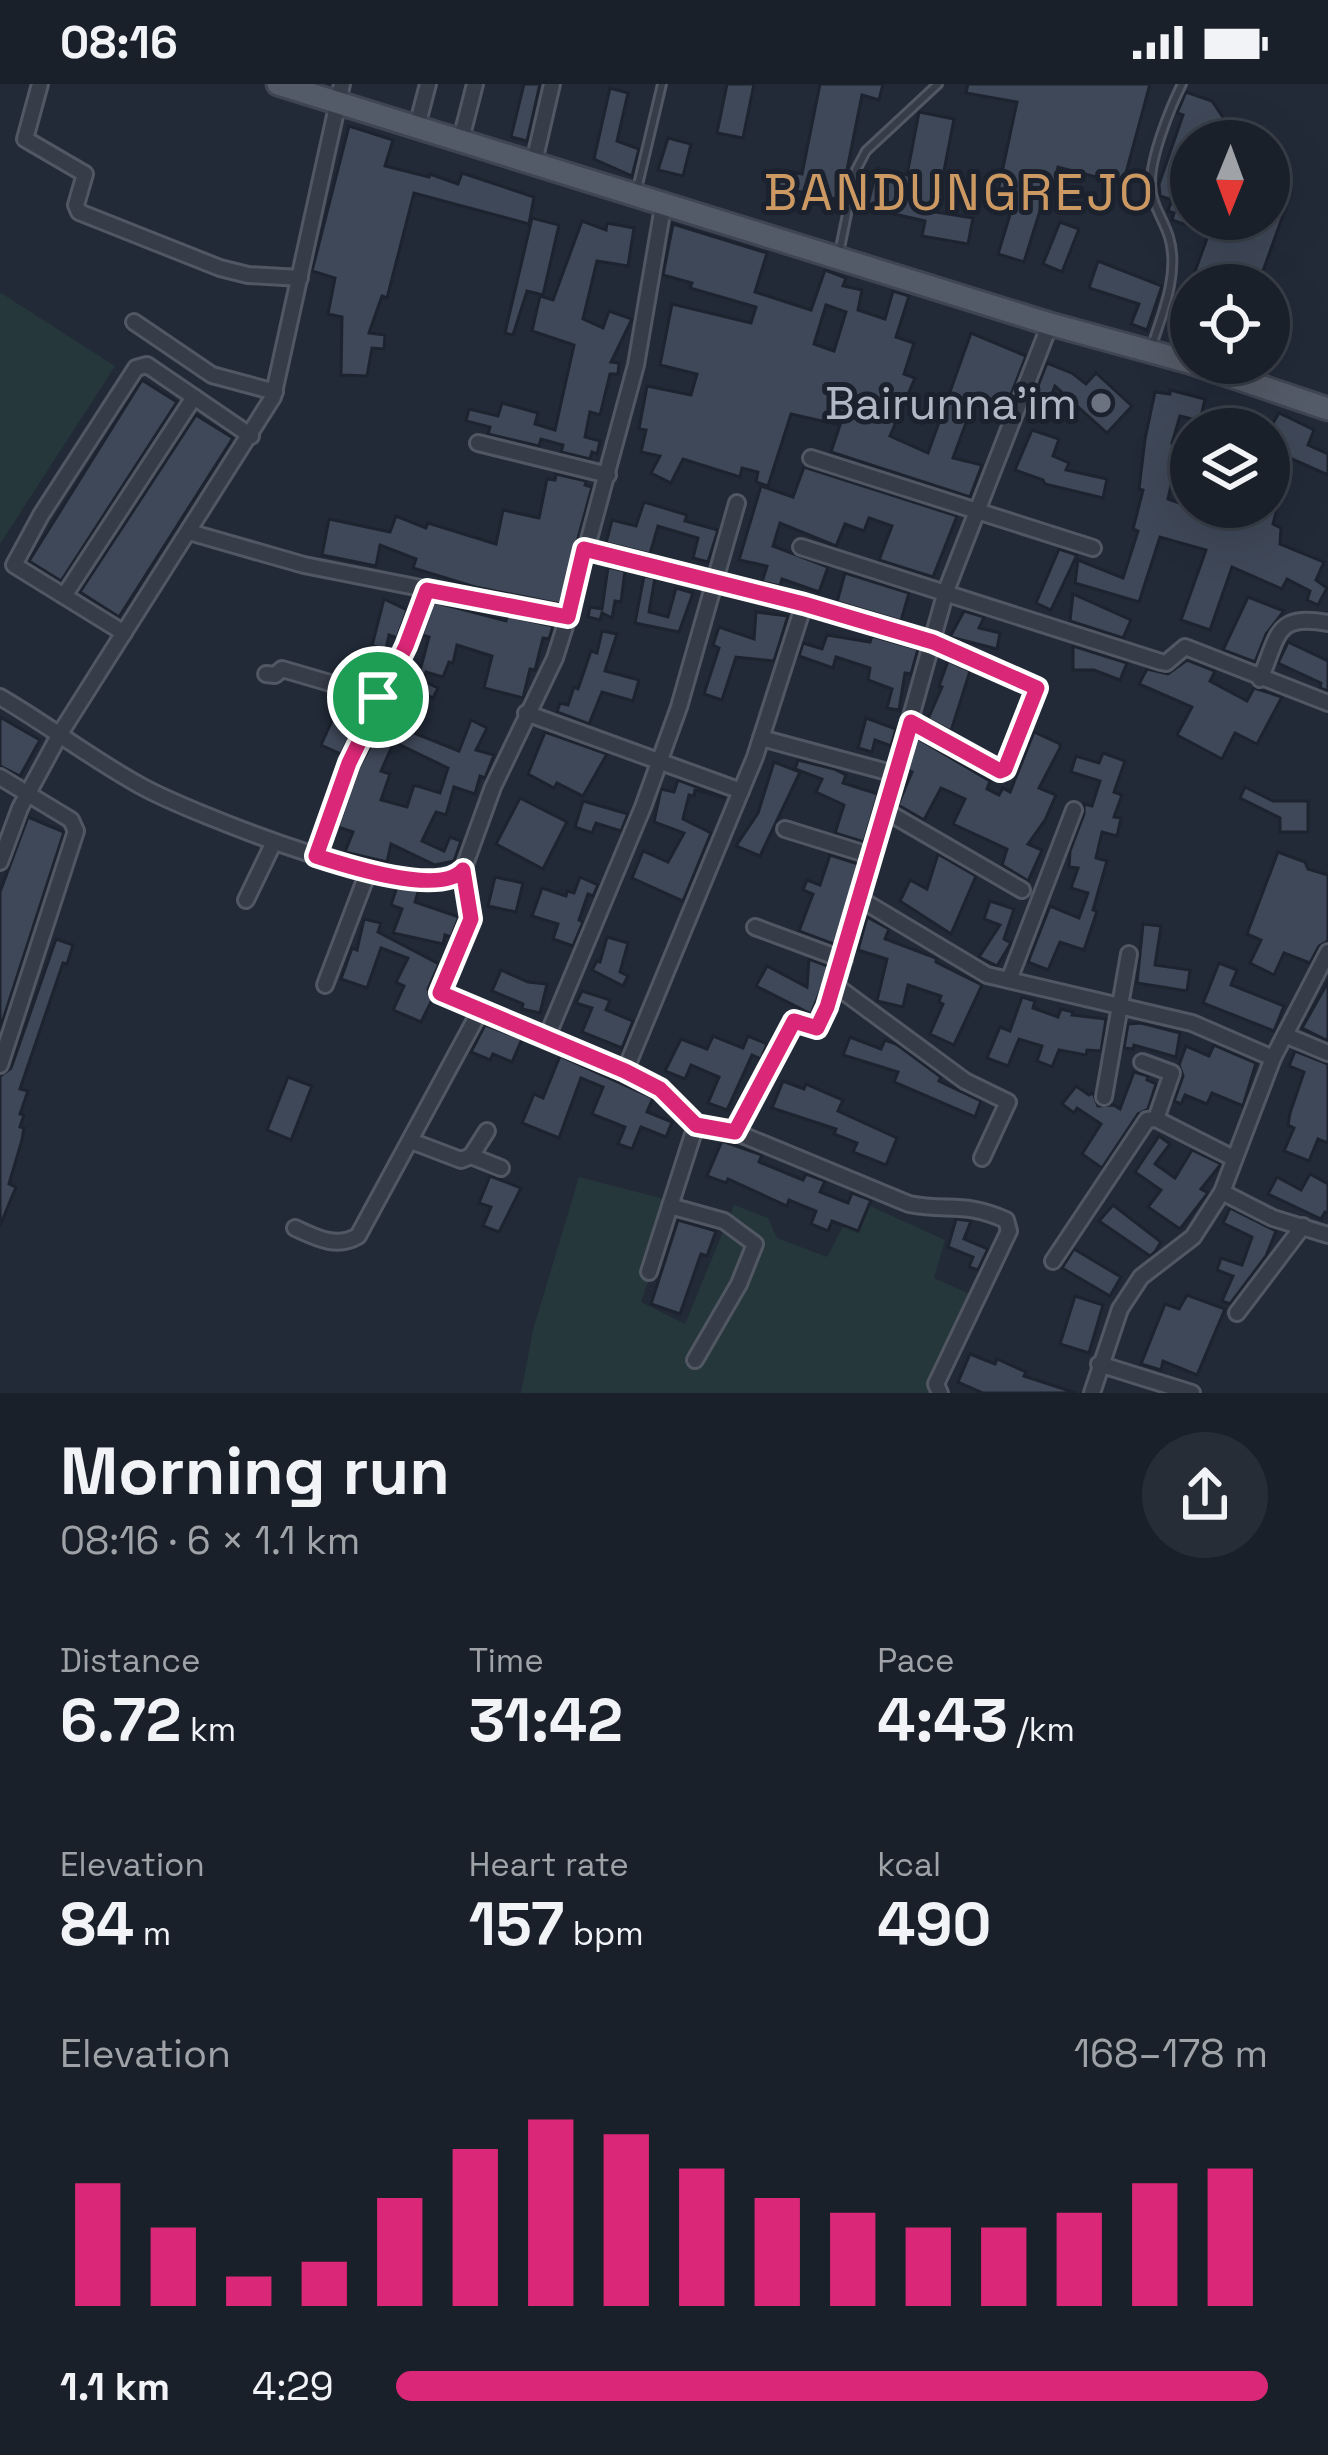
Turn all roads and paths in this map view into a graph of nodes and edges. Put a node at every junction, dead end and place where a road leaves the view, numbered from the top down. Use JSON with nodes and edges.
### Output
{"nodes":[{"id":1,"x":40,"y":84,"type":"edge"},
{"id":2,"x":278,"y":84,"type":"edge"},
{"id":3,"x":428,"y":84,"type":"edge"},
{"id":4,"x":475,"y":84,"type":"edge"},
{"id":5,"x":552,"y":84,"type":"edge"},
{"id":6,"x":662,"y":84,"type":"edge"},
{"id":7,"x":938,"y":84,"type":"edge"},
{"id":8,"x":1182,"y":84,"type":"edge"},
{"id":9,"x":339,"y":92,"type":"edge"},
{"id":10,"x":417,"y":126,"type":"junction"},
{"id":11,"x":460,"y":139,"type":"junction"},
{"id":12,"x":534,"y":162,"type":"junction"},
{"id":13,"x":636,"y":193,"type":"junction"},
{"id":14,"x":664,"y":201,"type":"junction"},
{"id":15,"x":838,"y":256,"type":"junction"},
{"id":16,"x":300,"y":278,"type":"junction"},
{"id":17,"x":134,"y":322,"type":"dead end"},
{"id":18,"x":1050,"y":324,"type":"junction"},
{"id":19,"x":1150,"y":352,"type":"junction"},
{"id":20,"x":1170,"y":357,"type":"edge"},
{"id":21,"x":1254,"y":384,"type":"edge"},
{"id":22,"x":275,"y":392,"type":"junction"},
{"id":23,"x":194,"y":397,"type":"junction"},
{"id":24,"x":1328,"y":409,"type":"edge"},
{"id":25,"x":251,"y":436,"type":"junction"},
{"id":26,"x":478,"y":442,"type":"dead end"},
{"id":27,"x":811,"y":458,"type":"dead end"},
{"id":28,"x":608,"y":475,"type":"junction"},
{"id":29,"x":737,"y":503,"type":"dead end"},
{"id":30,"x":977,"y":512,"type":"junction"},
{"id":31,"x":189,"y":532,"type":"junction"},
{"id":32,"x":801,"y":547,"type":"dead end"},
{"id":33,"x":1093,"y":548,"type":"dead end"},
{"id":34,"x":584,"y":549,"type":"junction"},
{"id":35,"x":716,"y":585,"type":"junction"},
{"id":36,"x":427,"y":590,"type":"junction"},
{"id":37,"x":946,"y":591,"type":"junction"},
{"id":38,"x":64,"y":596,"type":"junction"},
{"id":39,"x":804,"y":604,"type":"junction"},
{"id":40,"x":568,"y":617,"type":"junction"},
{"id":41,"x":1328,"y":623,"type":"edge"},
{"id":42,"x":124,"y":633,"type":"junction"},
{"id":43,"x":933,"y":642,"type":"junction"},
{"id":44,"x":266,"y":674,"type":"dead end"},
{"id":45,"x":1260,"y":679,"type":"junction"},
{"id":46,"x":0,"y":697,"type":"edge"},
{"id":47,"x":378,"y":697,"type":"junction"},
{"id":48,"x":1328,"y":703,"type":"edge"},
{"id":49,"x":526,"y":713,"type":"junction"},
{"id":50,"x":911,"y":722,"type":"junction"},
{"id":51,"x":61,"y":732,"type":"junction"},
{"id":52,"x":761,"y":739,"type":"junction"},
{"id":53,"x":658,"y":764,"type":"junction"},
{"id":54,"x":896,"y":774,"type":"junction"},
{"id":55,"x":0,"y":777,"type":"edge"},
{"id":56,"x":741,"y":791,"type":"junction"},
{"id":57,"x":28,"y":793,"type":"junction"},
{"id":58,"x":884,"y":810,"type":"junction"},
{"id":59,"x":1073,"y":810,"type":"dead end"},
{"id":60,"x":785,"y":829,"type":"dead end"},
{"id":61,"x":274,"y":842,"type":"junction"},
{"id":62,"x":316,"y":856,"type":"junction"},
{"id":63,"x":872,"y":856,"type":"junction"},
{"id":64,"x":0,"y":862,"type":"edge"},
{"id":65,"x":463,"y":870,"type":"junction"},
{"id":66,"x":368,"y":872,"type":"junction"},
{"id":67,"x":1022,"y":890,"type":"dead end"},
{"id":68,"x":860,"y":899,"type":"junction"},
{"id":69,"x":246,"y":900,"type":"dead end"},
{"id":70,"x":755,"y":927,"type":"dead end"},
{"id":71,"x":1328,"y":952,"type":"edge"},
{"id":72,"x":1129,"y":954,"type":"dead end"},
{"id":73,"x":844,"y":960,"type":"junction"},
{"id":74,"x":1009,"y":980,"type":"junction"},
{"id":75,"x":325,"y":985,"type":"dead end"},
{"id":76,"x":836,"y":986,"type":"junction"},
{"id":77,"x":0,"y":1005,"type":"edge"},
{"id":78,"x":1119,"y":1007,"type":"junction"},
{"id":79,"x":16,"y":1010,"type":"junction"},
{"id":80,"x":481,"y":1010,"type":"junction"},
{"id":81,"x":1285,"y":1035,"type":"junction"},
{"id":82,"x":547,"y":1036,"type":"junction"},
{"id":83,"x":1328,"y":1053,"type":"edge"},
{"id":84,"x":1273,"y":1058,"type":"junction"},
{"id":85,"x":1142,"y":1062,"type":"dead end"},
{"id":86,"x":0,"y":1065,"type":"edge"},
{"id":87,"x":625,"y":1071,"type":"junction"},
{"id":88,"x":1104,"y":1097,"type":"dead end"},
{"id":89,"x":1156,"y":1119,"type":"junction"},
{"id":90,"x":696,"y":1125,"type":"junction"},
{"id":91,"x":487,"y":1131,"type":"dead end"},
{"id":92,"x":735,"y":1132,"type":"junction"},
{"id":93,"x":411,"y":1142,"type":"junction"},
{"id":94,"x":471,"y":1156,"type":"junction"},
{"id":95,"x":982,"y":1158,"type":"dead end"},
{"id":96,"x":1233,"y":1158,"type":"junction"},
{"id":97,"x":502,"y":1168,"type":"dead end"},
{"id":98,"x":1222,"y":1192,"type":"junction"},
{"id":99,"x":670,"y":1206,"type":"junction"},
{"id":100,"x":1303,"y":1226,"type":"junction"},
{"id":101,"x":295,"y":1228,"type":"dead end"},
{"id":102,"x":1328,"y":1235,"type":"edge"},
{"id":103,"x":1052,"y":1261,"type":"dead end"},
{"id":104,"x":649,"y":1272,"type":"dead end"},
{"id":105,"x":1237,"y":1313,"type":"dead end"},
{"id":106,"x":695,"y":1360,"type":"dead end"},
{"id":107,"x":1099,"y":1364,"type":"junction"},
{"id":108,"x":940,"y":1393,"type":"edge"},
{"id":109,"x":1092,"y":1393,"type":"edge"},
{"id":110,"x":1192,"y":1393,"type":"edge"}],
"edges":[{"from":1,"to":16,"type":"street"},
{"from":2,"to":9,"type":"main road"},
{"from":3,"to":10,"type":"street"},
{"from":4,"to":11,"type":"street"},
{"from":5,"to":12,"type":"street"},
{"from":6,"to":13,"type":"lane"},
{"from":7,"to":15,"type":"lane"},
{"from":8,"to":19,"type":"lane"},
{"from":9,"to":10,"type":"main road"},
{"from":9,"to":16,"type":"street"},
{"from":10,"to":11,"type":"main road"},
{"from":11,"to":12,"type":"main road"},
{"from":12,"to":13,"type":"main road"},
{"from":13,"to":14,"type":"main road"},
{"from":14,"to":15,"type":"main road"},
{"from":14,"to":28,"type":"street"},
{"from":15,"to":18,"type":"main road"},
{"from":16,"to":22,"type":"street"},
{"from":17,"to":22,"type":"street"},
{"from":18,"to":19,"type":"main road"},
{"from":18,"to":30,"type":"street"},
{"from":19,"to":20,"type":"main road"},
{"from":21,"to":24,"type":"main road"},
{"from":22,"to":25,"type":"street"},
{"from":23,"to":25,"type":"street"},
{"from":23,"to":38,"type":"street"},
{"from":23,"to":38,"type":"street"},
{"from":25,"to":31,"type":"street"},
{"from":26,"to":28,"type":"street"},
{"from":27,"to":30,"type":"street"},
{"from":28,"to":34,"type":"street"},
{"from":29,"to":35,"type":"street"},
{"from":30,"to":33,"type":"street"},
{"from":30,"to":37,"type":"street"},
{"from":31,"to":36,"type":"street"},
{"from":31,"to":42,"type":"street"},
{"from":32,"to":37,"type":"street"},
{"from":34,"to":35,"type":"street"},
{"from":34,"to":40,"type":"street"},
{"from":35,"to":39,"type":"street"},
{"from":35,"to":53,"type":"street"},
{"from":36,"to":40,"type":"street"},
{"from":36,"to":47,"type":"street"},
{"from":37,"to":43,"type":"street"},
{"from":37,"to":45,"type":"street"},
{"from":38,"to":42,"type":"street"},
{"from":39,"to":43,"type":"street"},
{"from":39,"to":52,"type":"street"},
{"from":40,"to":49,"type":"street"},
{"from":41,"to":45,"type":"street"},
{"from":42,"to":51,"type":"street"},
{"from":43,"to":50,"type":"street"},
{"from":43,"to":50,"type":"street"},
{"from":44,"to":47,"type":"street"},
{"from":45,"to":48,"type":"street"},
{"from":46,"to":51,"type":"street"},
{"from":47,"to":62,"type":"street"},
{"from":49,"to":53,"type":"street"},
{"from":49,"to":65,"type":"street"},
{"from":50,"to":54,"type":"street"},
{"from":51,"to":57,"type":"street"},
{"from":51,"to":61,"type":"street"},
{"from":52,"to":54,"type":"street"},
{"from":52,"to":56,"type":"street"},
{"from":53,"to":56,"type":"street"},
{"from":53,"to":82,"type":"street"},
{"from":54,"to":58,"type":"street"},
{"from":55,"to":57,"type":"street"},
{"from":56,"to":87,"type":"street"},
{"from":57,"to":64,"type":"street"},
{"from":57,"to":79,"type":"street"},
{"from":58,"to":63,"type":"street"},
{"from":58,"to":67,"type":"street"},
{"from":59,"to":74,"type":"street"},
{"from":60,"to":63,"type":"street"},
{"from":61,"to":62,"type":"street"},
{"from":61,"to":69,"type":"street"},
{"from":62,"to":66,"type":"street"},
{"from":63,"to":68,"type":"street"},
{"from":65,"to":66,"type":"street"},
{"from":65,"to":80,"type":"street"},
{"from":66,"to":75,"type":"street"},
{"from":68,"to":73,"type":"street"},
{"from":68,"to":74,"type":"street"},
{"from":70,"to":73,"type":"street"},
{"from":71,"to":81,"type":"street"},
{"from":72,"to":78,"type":"street"},
{"from":73,"to":76,"type":"street"},
{"from":74,"to":78,"type":"street"},
{"from":76,"to":92,"type":"street"},
{"from":76,"to":95,"type":"street"},
{"from":77,"to":79,"type":"street"},
{"from":78,"to":84,"type":"street"},
{"from":78,"to":88,"type":"street"},
{"from":79,"to":86,"type":"street"},
{"from":80,"to":82,"type":"street"},
{"from":80,"to":93,"type":"street"},
{"from":81,"to":83,"type":"street"},
{"from":81,"to":84,"type":"street"},
{"from":82,"to":87,"type":"street"},
{"from":84,"to":96,"type":"street"},
{"from":85,"to":89,"type":"street"},
{"from":87,"to":90,"type":"street"},
{"from":89,"to":96,"type":"street"},
{"from":89,"to":103,"type":"street"},
{"from":90,"to":92,"type":"street"},
{"from":90,"to":99,"type":"street"},
{"from":91,"to":94,"type":"street"},
{"from":92,"to":108,"type":"street"},
{"from":93,"to":94,"type":"street"},
{"from":93,"to":101,"type":"street"},
{"from":94,"to":97,"type":"street"},
{"from":96,"to":98,"type":"street"},
{"from":98,"to":100,"type":"street"},
{"from":98,"to":107,"type":"street"},
{"from":99,"to":104,"type":"street"},
{"from":99,"to":106,"type":"street"},
{"from":100,"to":102,"type":"street"},
{"from":100,"to":105,"type":"street"},
{"from":107,"to":109,"type":"street"},
{"from":107,"to":110,"type":"street"}]}
